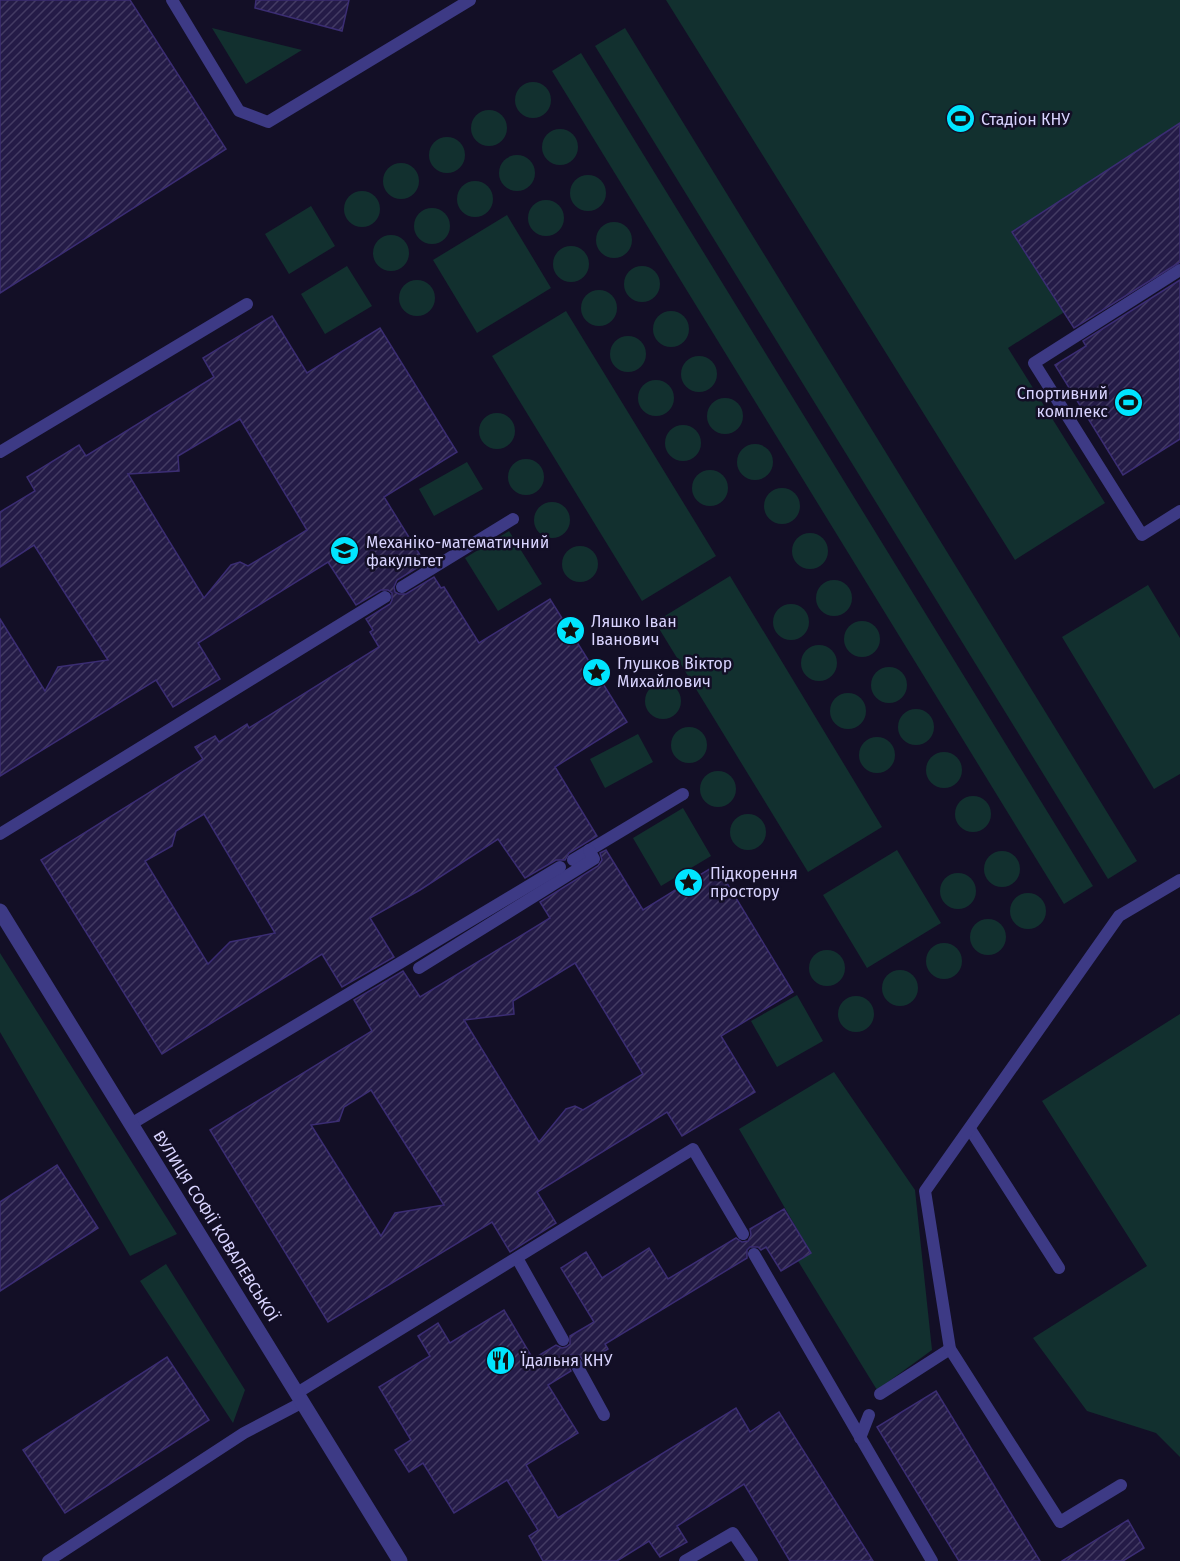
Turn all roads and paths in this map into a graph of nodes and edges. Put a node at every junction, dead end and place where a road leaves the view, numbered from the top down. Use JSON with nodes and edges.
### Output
{"nodes":[{"id":1,"x":172,"y":0,"type":"edge"},
{"id":2,"x":470,"y":0,"type":"edge"},
{"id":3,"x":1180,"y":270,"type":"edge"},
{"id":4,"x":247,"y":304,"type":"dead end"},
{"id":5,"x":0,"y":452,"type":"edge"},
{"id":6,"x":1180,"y":512,"type":"edge"},
{"id":7,"x":513,"y":519,"type":"dead end"},
{"id":8,"x":402,"y":587,"type":"dead end"},
{"id":9,"x":385,"y":597,"type":"dead end"},
{"id":10,"x":683,"y":794,"type":"dead end"},
{"id":11,"x":0,"y":834,"type":"edge"},
{"id":12,"x":589,"y":850,"type":"junction"},
{"id":13,"x":573,"y":860,"type":"dead end"},
{"id":14,"x":560,"y":867,"type":"dead end"},
{"id":15,"x":1180,"y":880,"type":"edge"},
{"id":16,"x":0,"y":911,"type":"edge"},
{"id":17,"x":419,"y":968,"type":"dead end"},
{"id":18,"x":131,"y":1124,"type":"junction"},
{"id":19,"x":970,"y":1128,"type":"junction"},
{"id":20,"x":742,"y":1234,"type":"dead end"},
{"id":21,"x":754,"y":1254,"type":"dead end"},
{"id":22,"x":517,"y":1258,"type":"junction"},
{"id":23,"x":1059,"y":1268,"type":"dead end"},
{"id":24,"x":563,"y":1340,"type":"dead end"},
{"id":25,"x":950,"y":1349,"type":"junction"},
{"id":26,"x":575,"y":1362,"type":"dead end"},
{"id":27,"x":880,"y":1394,"type":"dead end"},
{"id":28,"x":300,"y":1397,"type":"junction"},
{"id":29,"x":604,"y":1415,"type":"dead end"},
{"id":30,"x":869,"y":1415,"type":"dead end"},
{"id":31,"x":860,"y":1438,"type":"junction"},
{"id":32,"x":1121,"y":1485,"type":"dead end"},
{"id":33,"x":48,"y":1561,"type":"edge"},
{"id":34,"x":400,"y":1561,"type":"edge"},
{"id":35,"x":685,"y":1561,"type":"edge"},
{"id":36,"x":752,"y":1561,"type":"edge"},
{"id":37,"x":932,"y":1561,"type":"edge"}],
"edges":[{"from":1,"to":2,"type":"lane"},
{"from":3,"to":6,"type":"lane"},
{"from":4,"to":5,"type":"lane"},
{"from":7,"to":8,"type":"lane"},
{"from":9,"to":11,"type":"lane"},
{"from":10,"to":12,"type":"lane"},
{"from":12,"to":13,"type":"lane"},
{"from":12,"to":17,"type":"lane"},
{"from":14,"to":18,"type":"lane"},
{"from":15,"to":19,"type":"lane"},
{"from":16,"to":18,"type":"street","name":"ВУЛИЦЯ СОФІЇ КОВАЛЕВСЬКОЇ"},
{"from":18,"to":28,"type":"street","name":"ВУЛИЦЯ СОФІЇ КОВАЛЕВСЬКОЇ"},
{"from":19,"to":23,"type":"lane"},
{"from":19,"to":25,"type":"lane"},
{"from":20,"to":22,"type":"lane"},
{"from":21,"to":31,"type":"lane"},
{"from":22,"to":24,"type":"lane"},
{"from":22,"to":28,"type":"lane"},
{"from":25,"to":27,"type":"lane"},
{"from":25,"to":32,"type":"lane"},
{"from":26,"to":29,"type":"lane"},
{"from":28,"to":33,"type":"lane"},
{"from":28,"to":34,"type":"street","name":"ВУЛИЦЯ СОФІЇ КОВАЛЕВСЬКОЇ"},
{"from":30,"to":31,"type":"lane"},
{"from":31,"to":37,"type":"lane"},
{"from":35,"to":36,"type":"lane"}]}
